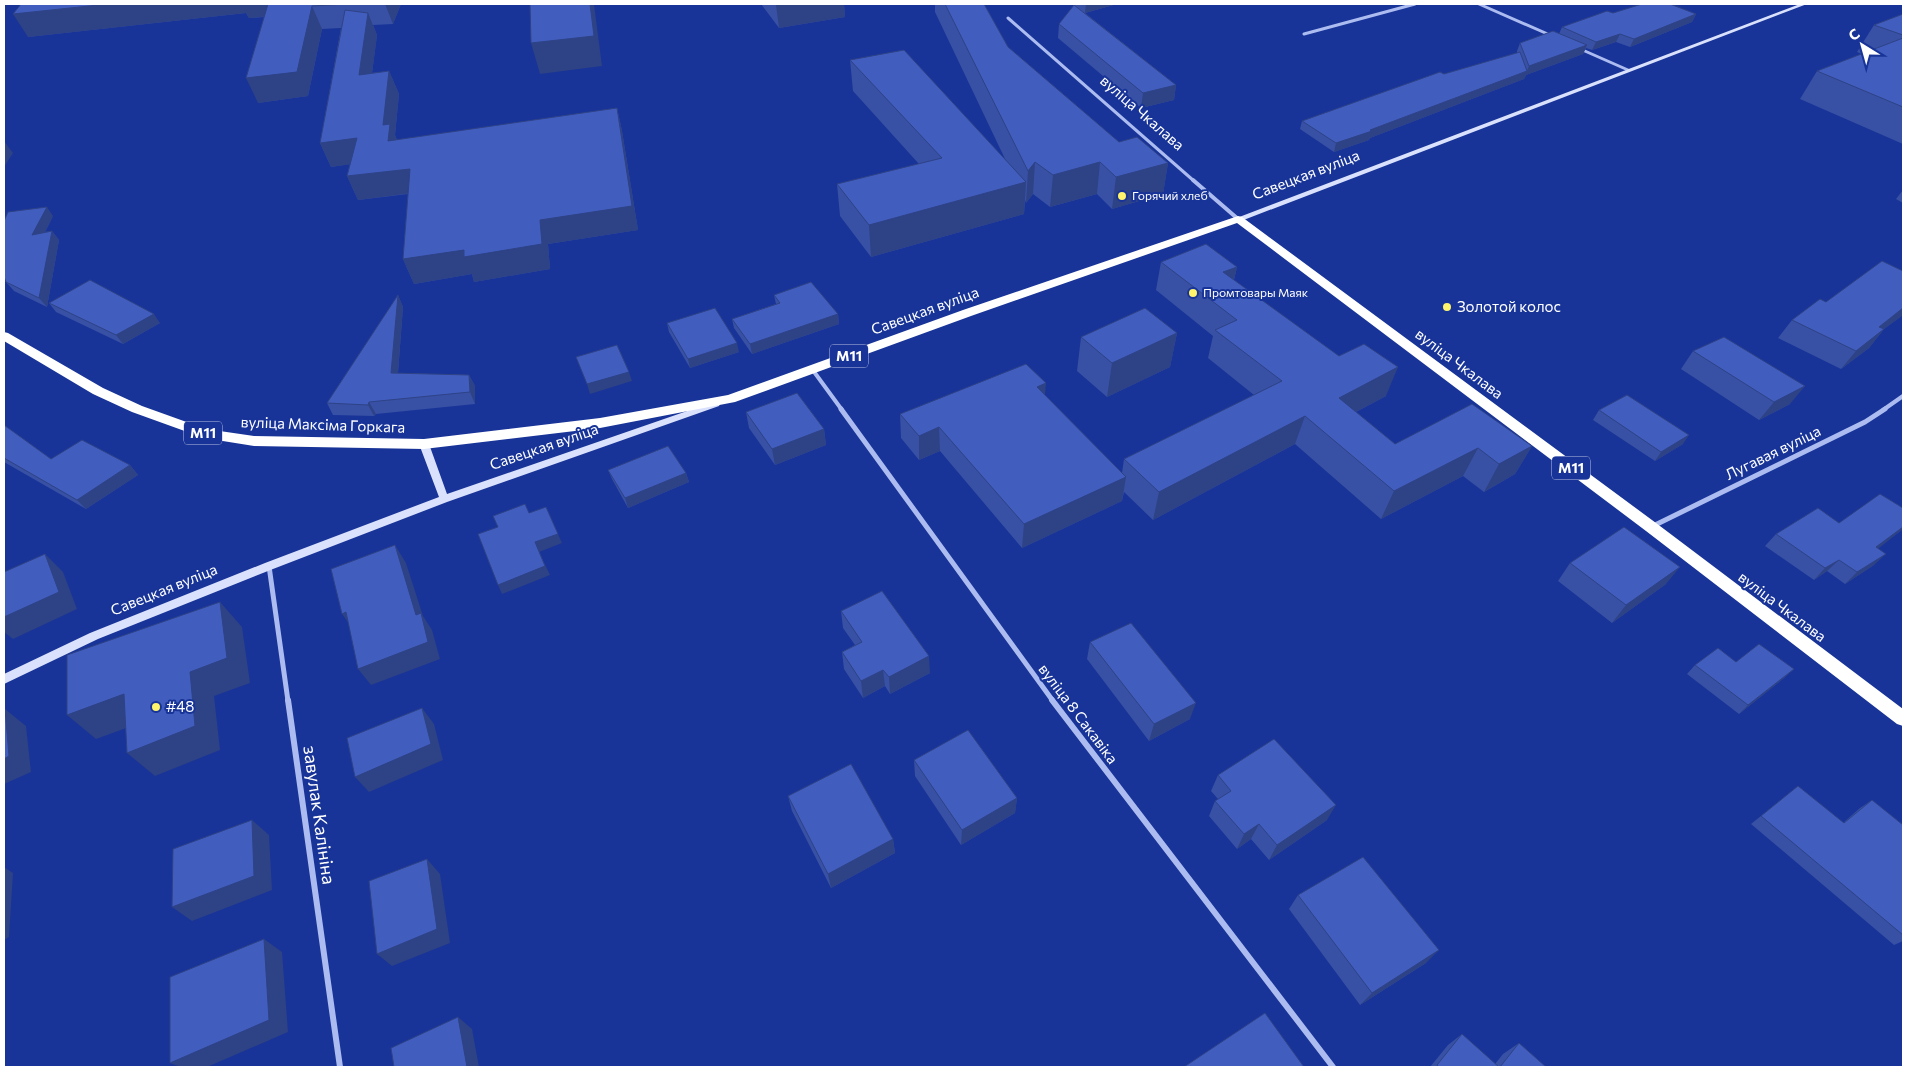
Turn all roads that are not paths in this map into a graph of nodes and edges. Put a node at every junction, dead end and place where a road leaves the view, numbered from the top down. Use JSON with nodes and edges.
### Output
{"nodes":[{"id":1,"x":1415,"y":4,"type":"edge"},
{"id":2,"x":1479,"y":4,"type":"edge"},
{"id":3,"x":1804,"y":4,"type":"edge"},
{"id":4,"x":1008,"y":18,"type":"dead end"},
{"id":5,"x":1304,"y":34,"type":"dead end"},
{"id":6,"x":1556,"y":38,"type":"edge"},
{"id":7,"x":1572,"y":45,"type":"edge"},
{"id":8,"x":1628,"y":70,"type":"junction"},
{"id":9,"x":1238,"y":219,"type":"junction"},
{"id":10,"x":4,"y":336,"type":"edge"},
{"id":11,"x":812,"y":369,"type":"junction"},
{"id":12,"x":1903,"y":396,"type":"edge"},
{"id":13,"x":730,"y":399,"type":"junction"},
{"id":14,"x":424,"y":444,"type":"junction"},
{"id":15,"x":444,"y":500,"type":"junction"},
{"id":16,"x":1650,"y":527,"type":"junction"},
{"id":17,"x":269,"y":566,"type":"junction"},
{"id":18,"x":4,"y":679,"type":"edge"},
{"id":19,"x":1903,"y":719,"type":"edge"},
{"id":20,"x":340,"y":1067,"type":"edge"},
{"id":21,"x":1333,"y":1067,"type":"edge"}],
"edges":[{"from":1,"to":5,"type":"street"},
{"from":2,"to":6,"type":"street"},
{"from":3,"to":8,"type":"main road","name":"Савецкая вуліца"},
{"from":4,"to":9,"type":"street","name":"вуліца Чкалава"},
{"from":7,"to":8,"type":"street"},
{"from":8,"to":9,"type":"main road","name":"Савецкая вуліца"},
{"from":9,"to":11,"type":"highway","name":"Савецкая вуліца","number":"М11"},
{"from":9,"to":16,"type":"highway","name":"вуліца Чкалава","number":"М11"},
{"from":10,"to":14,"type":"highway","name":"вуліца Максіма Горкага","number":"М11"},
{"from":11,"to":13,"type":"highway","name":"Савецкая вуліца","number":"М11"},
{"from":11,"to":21,"type":"street","name":"вуліца 8 Сакавіка"},
{"from":12,"to":16,"type":"street","name":"Лугавая вуліца"},
{"from":13,"to":14,"type":"highway","name":"вуліца Максіма Горкага","number":"М11"},
{"from":13,"to":15,"type":"main road","name":"Савецкая вуліца"},
{"from":14,"to":15,"type":"main road","name":"вуліца Максіма Горкага"},
{"from":15,"to":17,"type":"main road","name":"Савецкая вуліца"},
{"from":16,"to":19,"type":"highway","name":"вуліца Чкалава","number":"М11"},
{"from":17,"to":18,"type":"main road","name":"Савецкая вуліца"},
{"from":17,"to":20,"type":"street","name":"завулак Калініна"}]}
